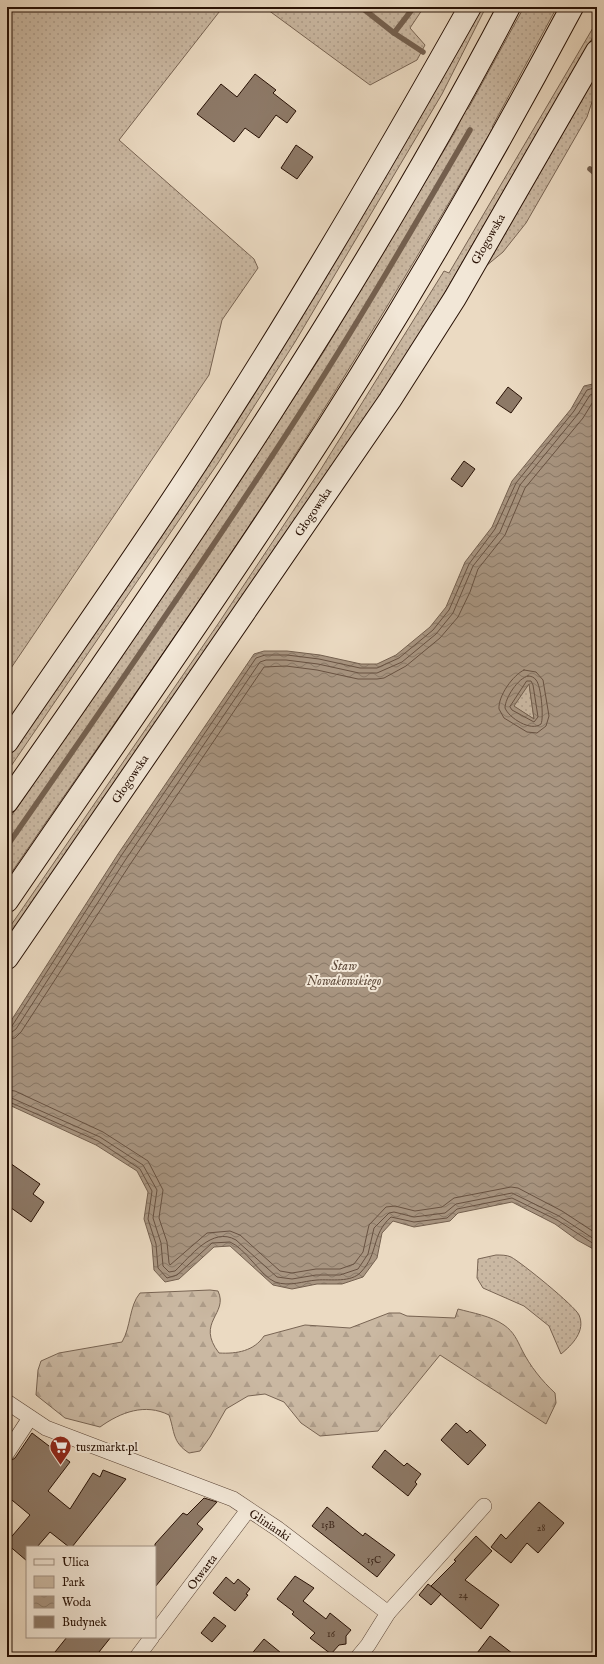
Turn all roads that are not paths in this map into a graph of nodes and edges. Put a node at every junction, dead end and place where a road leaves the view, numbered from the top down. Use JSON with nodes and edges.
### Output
{"nodes":[{"id":1,"x":470,"y":7,"type":"edge"},
{"id":2,"x":509,"y":7,"type":"edge"},
{"id":3,"x":572,"y":7,"type":"edge"},
{"id":4,"x":597,"y":51,"type":"edge"},
{"id":5,"x":7,"y":742,"type":"edge"},
{"id":6,"x":7,"y":802,"type":"edge"},
{"id":7,"x":7,"y":901,"type":"edge"},
{"id":8,"x":7,"y":958,"type":"edge"},
{"id":9,"x":7,"y":1402,"type":"edge"},
{"id":10,"x":30,"y":1418,"type":"junction"},
{"id":11,"x":7,"y":1453,"type":"edge"},
{"id":12,"x":484,"y":1506,"type":"dead end"},
{"id":13,"x":248,"y":1510,"type":"junction"},
{"id":14,"x":388,"y":1613,"type":"junction"},
{"id":15,"x":156,"y":1632,"type":"edge"},
{"id":16,"x":152,"y":1638,"type":"edge"},
{"id":17,"x":143,"y":1655,"type":"edge"},
{"id":18,"x":358,"y":1657,"type":"edge"}],
"edges":[{"from":1,"to":5,"type":"main road"},
{"from":2,"to":6,"type":"main road"},
{"from":3,"to":7,"type":"main road"},
{"from":4,"to":8,"type":"main road","name":"Głogowska"},
{"from":9,"to":10,"type":"street","name":"Glinianki"},
{"from":10,"to":11,"type":"street"},
{"from":10,"to":13,"type":"street","name":"Glinianki"},
{"from":12,"to":14,"type":"street"},
{"from":13,"to":14,"type":"street","name":"Glinianki"},
{"from":13,"to":15,"type":"street","name":"Otwarta"},
{"from":14,"to":18,"type":"street"},
{"from":16,"to":17,"type":"street"}]}
